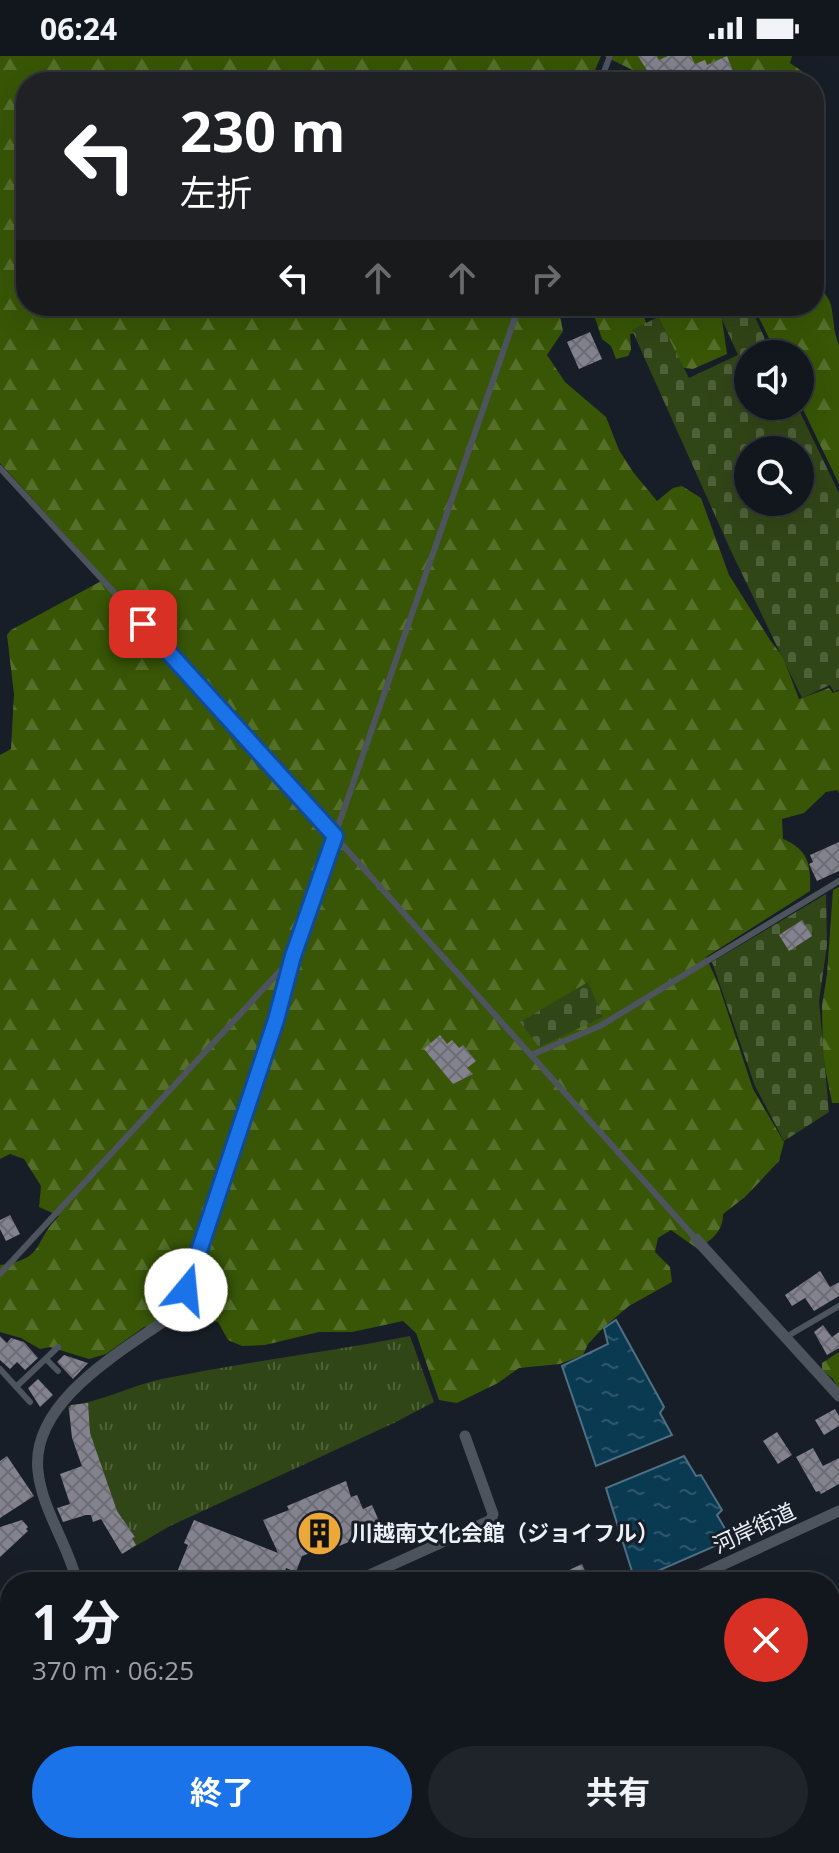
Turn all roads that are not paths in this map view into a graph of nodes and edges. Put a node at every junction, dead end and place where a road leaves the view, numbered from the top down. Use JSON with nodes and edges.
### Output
{"nodes":[{"id":1,"x":516,"y":316,"type":"edge"},
{"id":2,"x":0,"y":468,"type":"edge"},
{"id":3,"x":335,"y":836,"type":"junction"},
{"id":4,"x":839,"y":881,"type":"edge"},
{"id":5,"x":293,"y":956,"type":"junction"},
{"id":6,"x":531,"y":1055,"type":"junction"},
{"id":7,"x":696,"y":1239,"type":"joint"},
{"id":8,"x":0,"y":1274,"type":"edge"},
{"id":9,"x":839,"y":1306,"type":"edge"},
{"id":10,"x":174,"y":1314,"type":"joint"},
{"id":11,"x":786,"y":1337,"type":"junction"},
{"id":12,"x":58,"y":1347,"type":"dead end"},
{"id":13,"x":46,"y":1359,"type":"junction"},
{"id":14,"x":0,"y":1369,"type":"edge"},
{"id":15,"x":58,"y":1371,"type":"dead end"},
{"id":16,"x":16,"y":1387,"type":"junction"},
{"id":17,"x":839,"y":1396,"type":"edge"},
{"id":18,"x":30,"y":1402,"type":"dead end"},
{"id":19,"x":465,"y":1436,"type":"dead end"},
{"id":20,"x":839,"y":1511,"type":"edge"},
{"id":21,"x":73,"y":1572,"type":"edge"},
{"id":22,"x":376,"y":1572,"type":"edge"},
{"id":23,"x":707,"y":1572,"type":"edge"}],
"edges":[{"from":1,"to":3,"type":"lane"},
{"from":2,"to":3,"type":"lane"},
{"from":3,"to":5,"type":"lane"},
{"from":3,"to":6,"type":"lane"},
{"from":4,"to":6,"type":"lane"},
{"from":5,"to":8,"type":"lane"},
{"from":5,"to":10,"type":"lane"},
{"from":6,"to":7,"type":"lane"},
{"from":7,"to":11,"type":"street"},
{"from":9,"to":11,"type":"lane"},
{"from":10,"to":21,"type":"street"},
{"from":11,"to":17,"type":"street"},
{"from":12,"to":13,"type":"lane"},
{"from":13,"to":15,"type":"lane"},
{"from":13,"to":16,"type":"lane"},
{"from":14,"to":16,"type":"lane"},
{"from":16,"to":18,"type":"lane"},
{"from":19,"to":22,"type":"street"},
{"from":20,"to":23,"type":"street","name":"河岸街道"}]}
